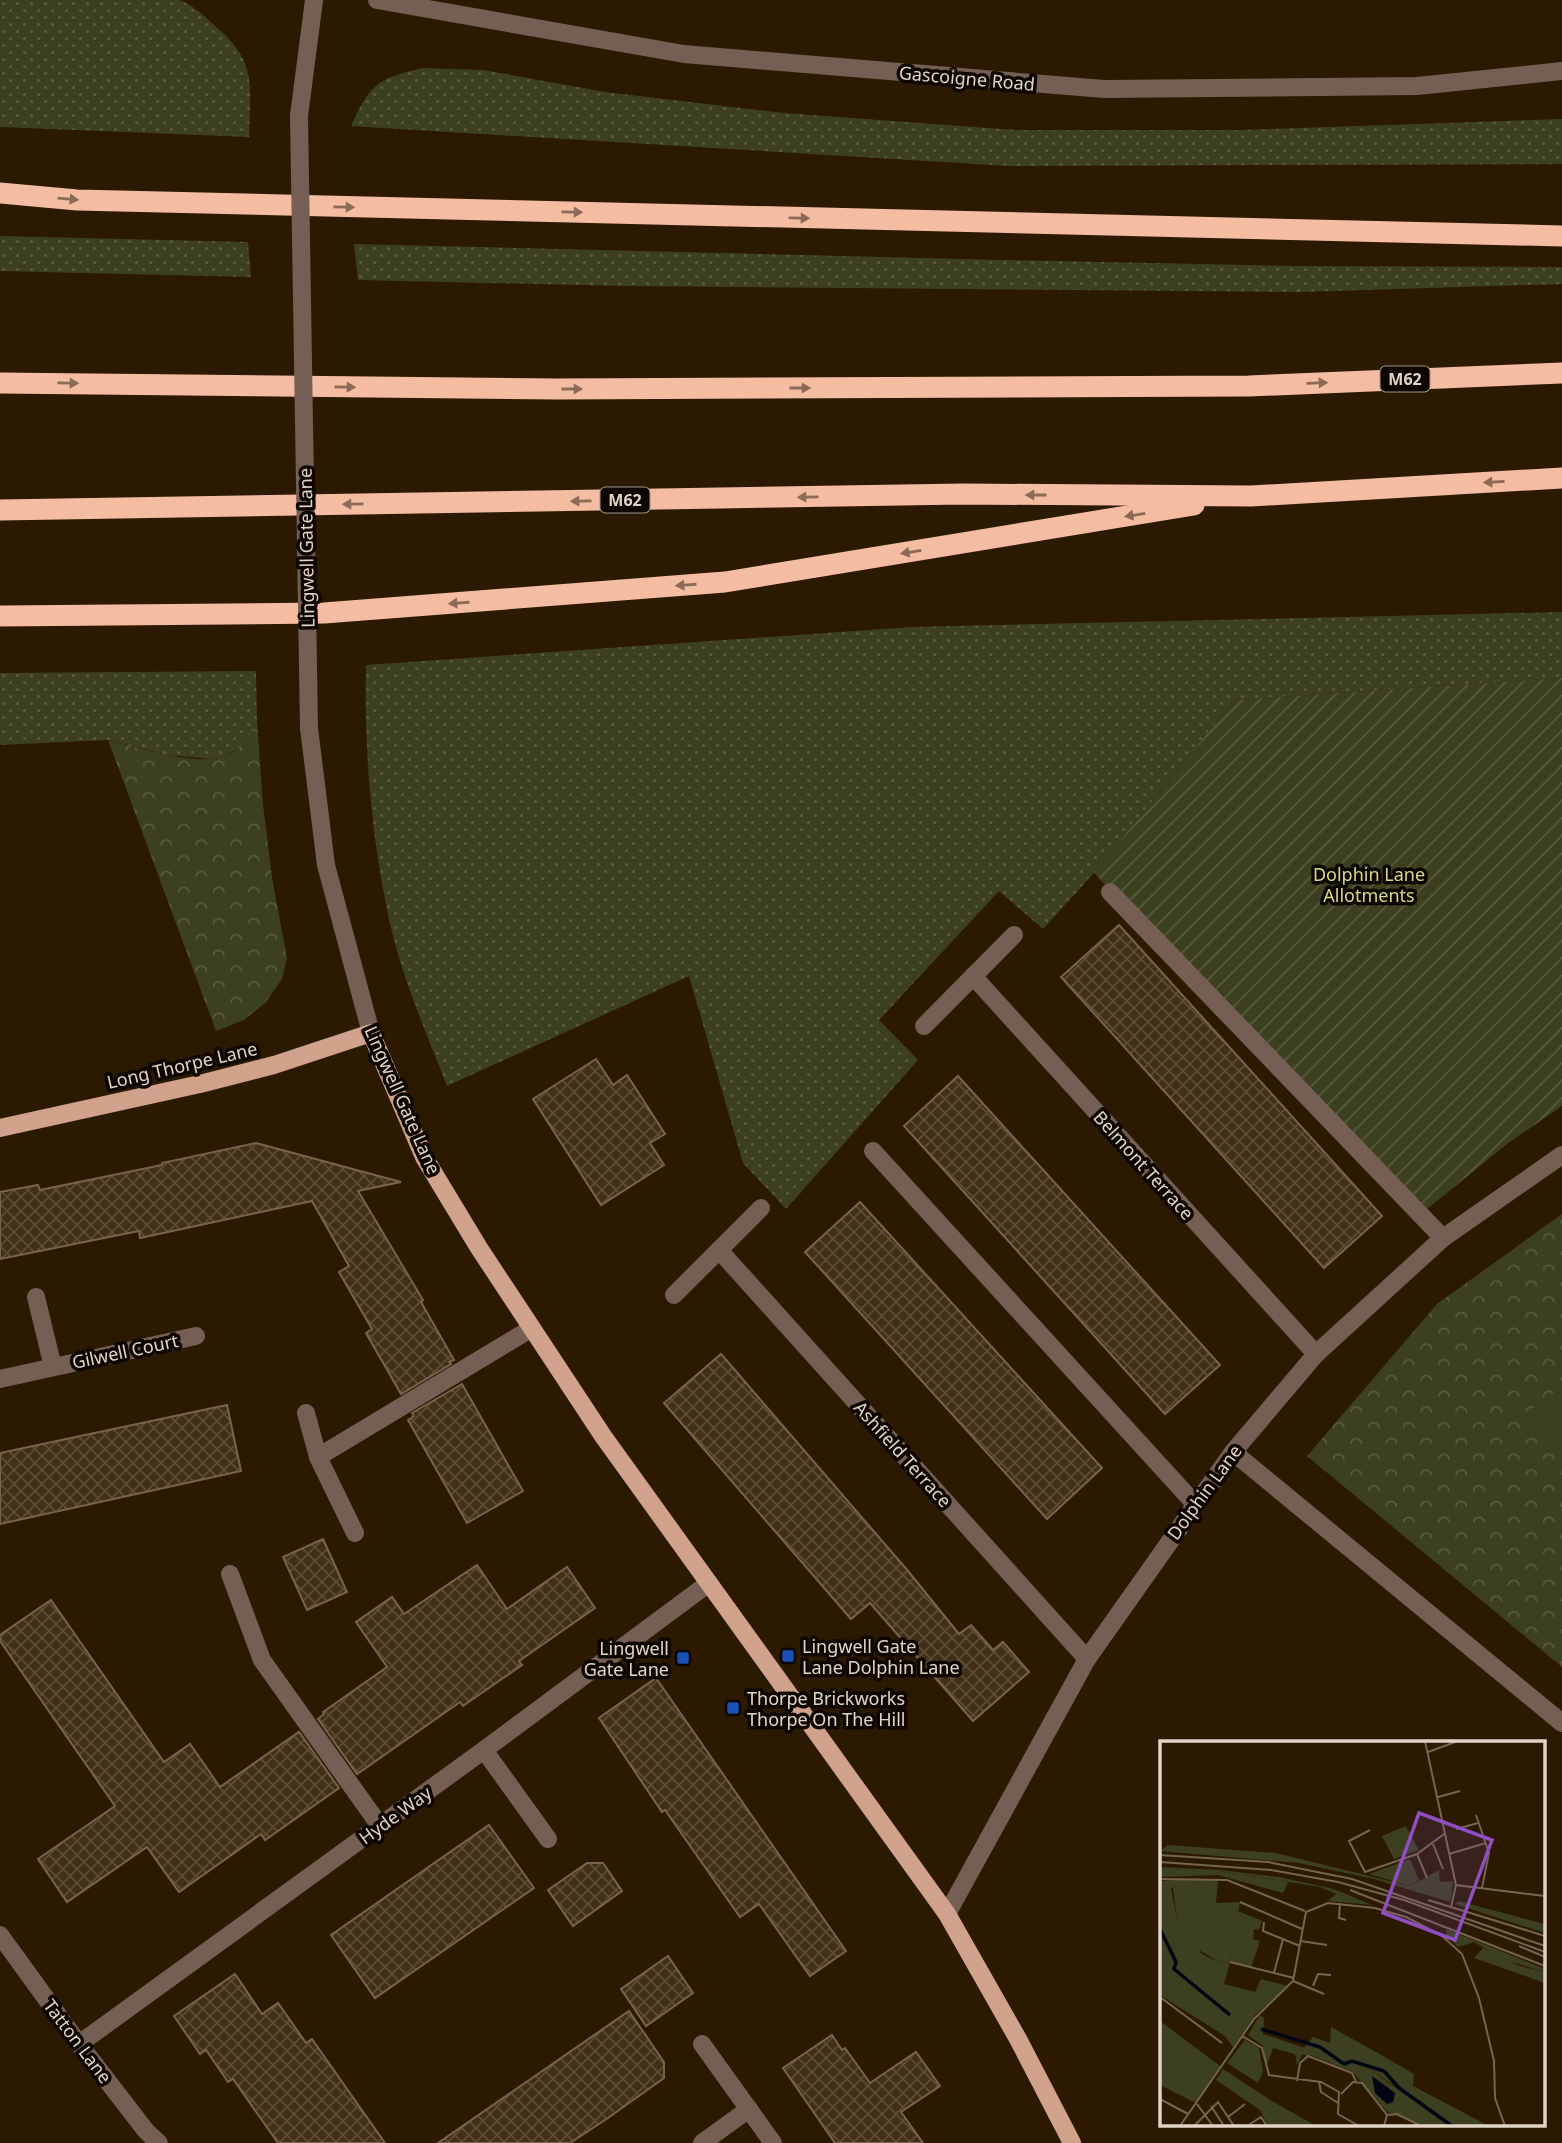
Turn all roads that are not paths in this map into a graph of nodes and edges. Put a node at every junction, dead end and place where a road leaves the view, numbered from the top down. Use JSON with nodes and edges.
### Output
{"nodes":[{"id":1,"x":314,"y":0,"type":"edge"},
{"id":2,"x":377,"y":0,"type":"edge"},
{"id":3,"x":1562,"y":71,"type":"edge"},
{"id":4,"x":0,"y":193,"type":"edge"},
{"id":5,"x":1562,"y":236,"type":"edge"},
{"id":6,"x":1562,"y":373,"type":"edge"},
{"id":7,"x":0,"y":383,"type":"edge"},
{"id":8,"x":1562,"y":478,"type":"edge"},
{"id":9,"x":1251,"y":496,"type":"junction"},
{"id":10,"x":0,"y":510,"type":"edge"},
{"id":11,"x":0,"y":616,"type":"edge"},
{"id":12,"x":1110,"y":892,"type":"dead end"},
{"id":13,"x":1014,"y":935,"type":"dead end"},
{"id":14,"x":973,"y":976,"type":"junction"},
{"id":15,"x":924,"y":1026,"type":"dead end"},
{"id":16,"x":371,"y":1033,"type":"junction"},
{"id":17,"x":0,"y":1128,"type":"edge"},
{"id":18,"x":873,"y":1151,"type":"dead end"},
{"id":19,"x":1562,"y":1154,"type":"edge"},
{"id":20,"x":761,"y":1208,"type":"dead end"},
{"id":21,"x":1443,"y":1238,"type":"junction"},
{"id":22,"x":719,"y":1250,"type":"junction"},
{"id":23,"x":674,"y":1295,"type":"dead end"},
{"id":24,"x":36,"y":1297,"type":"dead end"},
{"id":25,"x":532,"y":1328,"type":"junction"},
{"id":26,"x":196,"y":1336,"type":"dead end"},
{"id":27,"x":1316,"y":1354,"type":"junction"},
{"id":28,"x":53,"y":1367,"type":"junction"},
{"id":29,"x":0,"y":1379,"type":"edge"},
{"id":30,"x":306,"y":1413,"type":"dead end"},
{"id":31,"x":1233,"y":1452,"type":"junction"},
{"id":32,"x":318,"y":1457,"type":"junction"},
{"id":33,"x":1195,"y":1504,"type":"junction"},
{"id":34,"x":355,"y":1533,"type":"dead end"},
{"id":35,"x":230,"y":1574,"type":"dead end"},
{"id":36,"x":709,"y":1583,"type":"junction"},
{"id":37,"x":1087,"y":1659,"type":"junction"},
{"id":38,"x":1562,"y":1723,"type":"edge"},
{"id":39,"x":484,"y":1750,"type":"junction"},
{"id":40,"x":380,"y":1826,"type":"junction"},
{"id":41,"x":548,"y":1839,"type":"dead end"},
{"id":42,"x":947,"y":1914,"type":"junction"},
{"id":43,"x":0,"y":1935,"type":"edge"},
{"id":44,"x":702,"y":2044,"type":"dead end"},
{"id":45,"x":79,"y":2045,"type":"junction"},
{"id":46,"x":749,"y":2109,"type":"junction"},
{"id":47,"x":159,"y":2143,"type":"edge"},
{"id":48,"x":702,"y":2143,"type":"edge"},
{"id":49,"x":773,"y":2143,"type":"edge"},
{"id":50,"x":1072,"y":2143,"type":"edge"}],
"edges":[{"from":1,"to":16,"type":"street","name":"Lingwell Gate Lane","bridge":true},
{"from":2,"to":3,"type":"street","name":"Gascoigne Road"},
{"from":4,"to":5,"type":"highway","one_way":true},
{"from":7,"to":6,"type":"highway","number":"M62","one_way":true},
{"from":8,"to":9,"type":"highway","number":"M62","one_way":true},
{"from":9,"to":10,"type":"highway","number":"M62","one_way":true},
{"from":9,"to":11,"type":"highway","one_way":true},
{"from":12,"to":21,"type":"street"},
{"from":13,"to":14,"type":"street"},
{"from":14,"to":15,"type":"street"},
{"from":14,"to":27,"type":"street","name":"Belmont Terrace"},
{"from":16,"to":17,"type":"main road","name":"Long Thorpe Lane"},
{"from":16,"to":25,"type":"main road","name":"Lingwell Gate Lane"},
{"from":18,"to":33,"type":"street"},
{"from":19,"to":21,"type":"street","name":"Dolphin Lane"},
{"from":20,"to":22,"type":"street"},
{"from":21,"to":27,"type":"street","name":"Dolphin Lane"},
{"from":22,"to":23,"type":"street"},
{"from":22,"to":37,"type":"street","name":"Ashfield Terrace"},
{"from":24,"to":28,"type":"street","name":"Gilwell Court"},
{"from":25,"to":32,"type":"street"},
{"from":25,"to":36,"type":"main road","name":"Lingwell Gate Lane"},
{"from":26,"to":28,"type":"street","name":"Gilwell Court"},
{"from":27,"to":31,"type":"street","name":"Dolphin Lane"},
{"from":28,"to":29,"type":"street","name":"Gilwell Court"},
{"from":30,"to":32,"type":"street"},
{"from":31,"to":33,"type":"street","name":"Dolphin Lane"},
{"from":31,"to":38,"type":"street"},
{"from":32,"to":34,"type":"street"},
{"from":33,"to":37,"type":"street","name":"Dolphin Lane"},
{"from":35,"to":40,"type":"street"},
{"from":36,"to":39,"type":"street","name":"Hyde Way"},
{"from":36,"to":42,"type":"main road","name":"Lingwell Gate Lane"},
{"from":37,"to":42,"type":"street","name":"Dolphin Lane"},
{"from":39,"to":40,"type":"street","name":"Hyde Way"},
{"from":39,"to":41,"type":"street"},
{"from":40,"to":45,"type":"street","name":"Hyde Way"},
{"from":42,"to":50,"type":"main road","name":"Lingwell Gate Lane"},
{"from":43,"to":45,"type":"street","name":"Tatton Lane"},
{"from":44,"to":46,"type":"street"},
{"from":45,"to":47,"type":"street","name":"Tatton Lane"},
{"from":46,"to":48,"type":"street"},
{"from":46,"to":49,"type":"street"}]}
